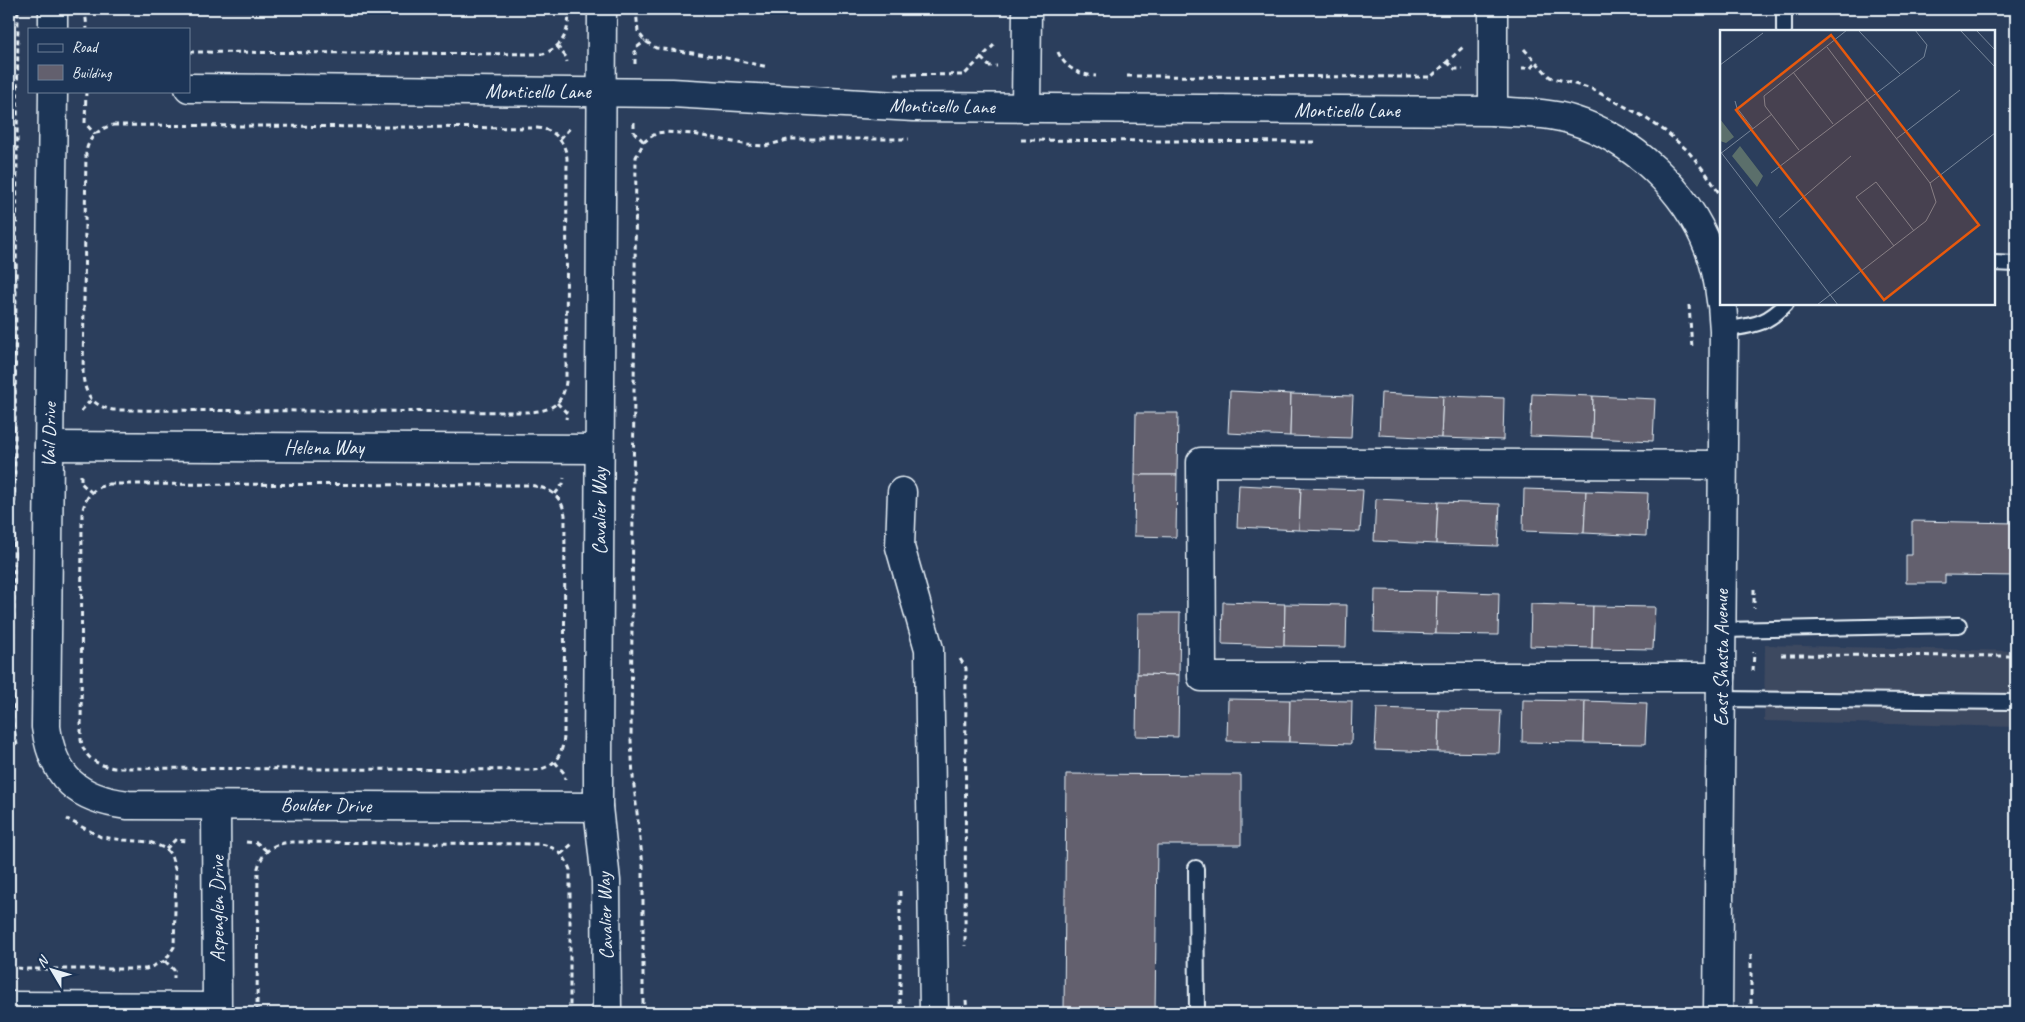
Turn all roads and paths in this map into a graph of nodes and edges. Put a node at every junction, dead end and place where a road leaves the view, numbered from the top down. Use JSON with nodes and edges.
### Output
{"nodes":[{"id":1,"x":53,"y":9,"type":"edge"},
{"id":2,"x":85,"y":9,"type":"edge"},
{"id":3,"x":569,"y":9,"type":"edge"},
{"id":4,"x":602,"y":9,"type":"edge"},
{"id":5,"x":636,"y":9,"type":"edge"},
{"id":6,"x":1027,"y":9,"type":"edge"},
{"id":7,"x":1493,"y":9,"type":"edge"},
{"id":8,"x":1784,"y":9,"type":"edge"},
{"id":9,"x":53,"y":28,"type":"edge"},
{"id":10,"x":87,"y":28,"type":"edge"},
{"id":11,"x":1784,"y":30,"type":"edge"},
{"id":12,"x":997,"y":34,"type":"dead end"},
{"id":13,"x":1464,"y":37,"type":"dead end"},
{"id":14,"x":1056,"y":44,"type":"dead end"},
{"id":15,"x":190,"y":52,"type":"edge"},
{"id":16,"x":771,"y":67,"type":"dead end"},
{"id":17,"x":885,"y":74,"type":"dead end"},
{"id":18,"x":1106,"y":76,"type":"dead end"},
{"id":19,"x":1126,"y":76,"type":"dead end"},
{"id":20,"x":190,"y":88,"type":"edge"},
{"id":21,"x":53,"y":92,"type":"edge"},
{"id":22,"x":86,"y":92,"type":"edge"},
{"id":23,"x":602,"y":92,"type":"junction"},
{"id":24,"x":1026,"y":108,"type":"junction"},
{"id":25,"x":1493,"y":111,"type":"junction"},
{"id":26,"x":95,"y":134,"type":"junction"},
{"id":27,"x":910,"y":139,"type":"dead end"},
{"id":28,"x":1019,"y":140,"type":"dead end"},
{"id":29,"x":1318,"y":142,"type":"dead end"},
{"id":30,"x":1673,"y":188,"type":"joint"},
{"id":31,"x":1995,"y":263,"type":"edge"},
{"id":32,"x":2016,"y":264,"type":"edge"},
{"id":33,"x":1720,"y":297,"type":"edge"},
{"id":34,"x":1689,"y":301,"type":"dead end"},
{"id":35,"x":1785,"y":305,"type":"edge"},
{"id":36,"x":1722,"y":311,"type":"edge"},
{"id":37,"x":1693,"y":349,"type":"dead end"},
{"id":38,"x":49,"y":446,"type":"junction"},
{"id":39,"x":599,"y":449,"type":"junction"},
{"id":40,"x":1722,"y":465,"type":"junction"},
{"id":41,"x":902,"y":492,"type":"dead end"},
{"id":42,"x":1959,"y":625,"type":"dead end"},
{"id":43,"x":1721,"y":630,"type":"junction"},
{"id":44,"x":955,"y":653,"type":"dead end"},
{"id":45,"x":1781,"y":655,"type":"dead end"},
{"id":46,"x":2016,"y":656,"type":"edge"},
{"id":47,"x":1720,"y":688,"type":"junction"},
{"id":48,"x":2016,"y":702,"type":"edge"},
{"id":49,"x":563,"y":726,"type":"joint"},
{"id":50,"x":64,"y":775,"type":"joint"},
{"id":51,"x":216,"y":805,"type":"junction"},
{"id":52,"x":598,"y":808,"type":"junction"},
{"id":53,"x":1196,"y":868,"type":"dead end"},
{"id":54,"x":965,"y":952,"type":"dead end"},
{"id":55,"x":966,"y":998,"type":"dead end"},
{"id":56,"x":9,"y":1006,"type":"edge"},
{"id":57,"x":217,"y":1010,"type":"edge"},
{"id":58,"x":257,"y":1013,"type":"edge"},
{"id":59,"x":570,"y":1013,"type":"edge"},
{"id":60,"x":607,"y":1013,"type":"edge"},
{"id":61,"x":643,"y":1013,"type":"edge"},
{"id":62,"x":934,"y":1013,"type":"edge"},
{"id":63,"x":967,"y":1013,"type":"edge"},
{"id":64,"x":1197,"y":1013,"type":"edge"},
{"id":65,"x":1718,"y":1013,"type":"edge"}],
"edges":[{"from":1,"to":9,"type":"street"},
{"from":2,"to":10,"type":"path"},
{"from":3,"to":15,"type":"path"},
{"from":4,"to":23,"type":"street","name":"Cavalier Way"},
{"from":5,"to":16,"type":"path"},
{"from":6,"to":24,"type":"street"},
{"from":7,"to":25,"type":"street"},
{"from":8,"to":11,"type":"lane"},
{"from":12,"to":17,"type":"path"},
{"from":13,"to":19,"type":"path"},
{"from":14,"to":18,"type":"path"},
{"from":20,"to":23,"type":"street","name":"Monticello Lane"},
{"from":21,"to":38,"type":"street","name":"Vail Drive"},
{"from":22,"to":26,"type":"path"},
{"from":23,"to":24,"type":"street","name":"Monticello Lane"},
{"from":23,"to":39,"type":"street","name":"Cavalier Way"},
{"from":24,"to":25,"type":"street","name":"Monticello Lane"},
{"from":25,"to":30,"type":"street","name":"Monticello Lane"},
{"from":26,"to":26,"type":"path"},
{"from":27,"to":61,"type":"path"},
{"from":28,"to":29,"type":"path"},
{"from":30,"to":33,"type":"street","name":"East Shasta Avenue"},
{"from":31,"to":32,"type":"lane"},
{"from":34,"to":37,"type":"path"},
{"from":35,"to":36,"type":"lane"},
{"from":36,"to":40,"type":"street","name":"East Shasta Avenue"},
{"from":38,"to":39,"type":"street","name":"Helena Way"},
{"from":38,"to":50,"type":"street","name":"Vail Drive"},
{"from":39,"to":52,"type":"street","name":"Cavalier Way"},
{"from":40,"to":43,"type":"street","name":"East Shasta Avenue"},
{"from":40,"to":47,"type":"street"},
{"from":41,"to":62,"type":"street"},
{"from":42,"to":43,"type":"lane"},
{"from":43,"to":47,"type":"street","name":"East Shasta Avenue"},
{"from":44,"to":54,"type":"path"},
{"from":45,"to":46,"type":"path"},
{"from":47,"to":48,"type":"lane"},
{"from":47,"to":65,"type":"street","name":"East Shasta Avenue"},
{"from":49,"to":49,"type":"path"},
{"from":50,"to":51,"type":"street","name":"Boulder Drive"},
{"from":51,"to":52,"type":"street","name":"Boulder Drive"},
{"from":51,"to":57,"type":"street","name":"Aspenglen Drive"},
{"from":52,"to":60,"type":"street","name":"Cavalier Way"},
{"from":53,"to":64,"type":"lane"},
{"from":55,"to":63,"type":"path"},
{"from":56,"to":57,"type":"street"},
{"from":58,"to":59,"type":"path"}]}
